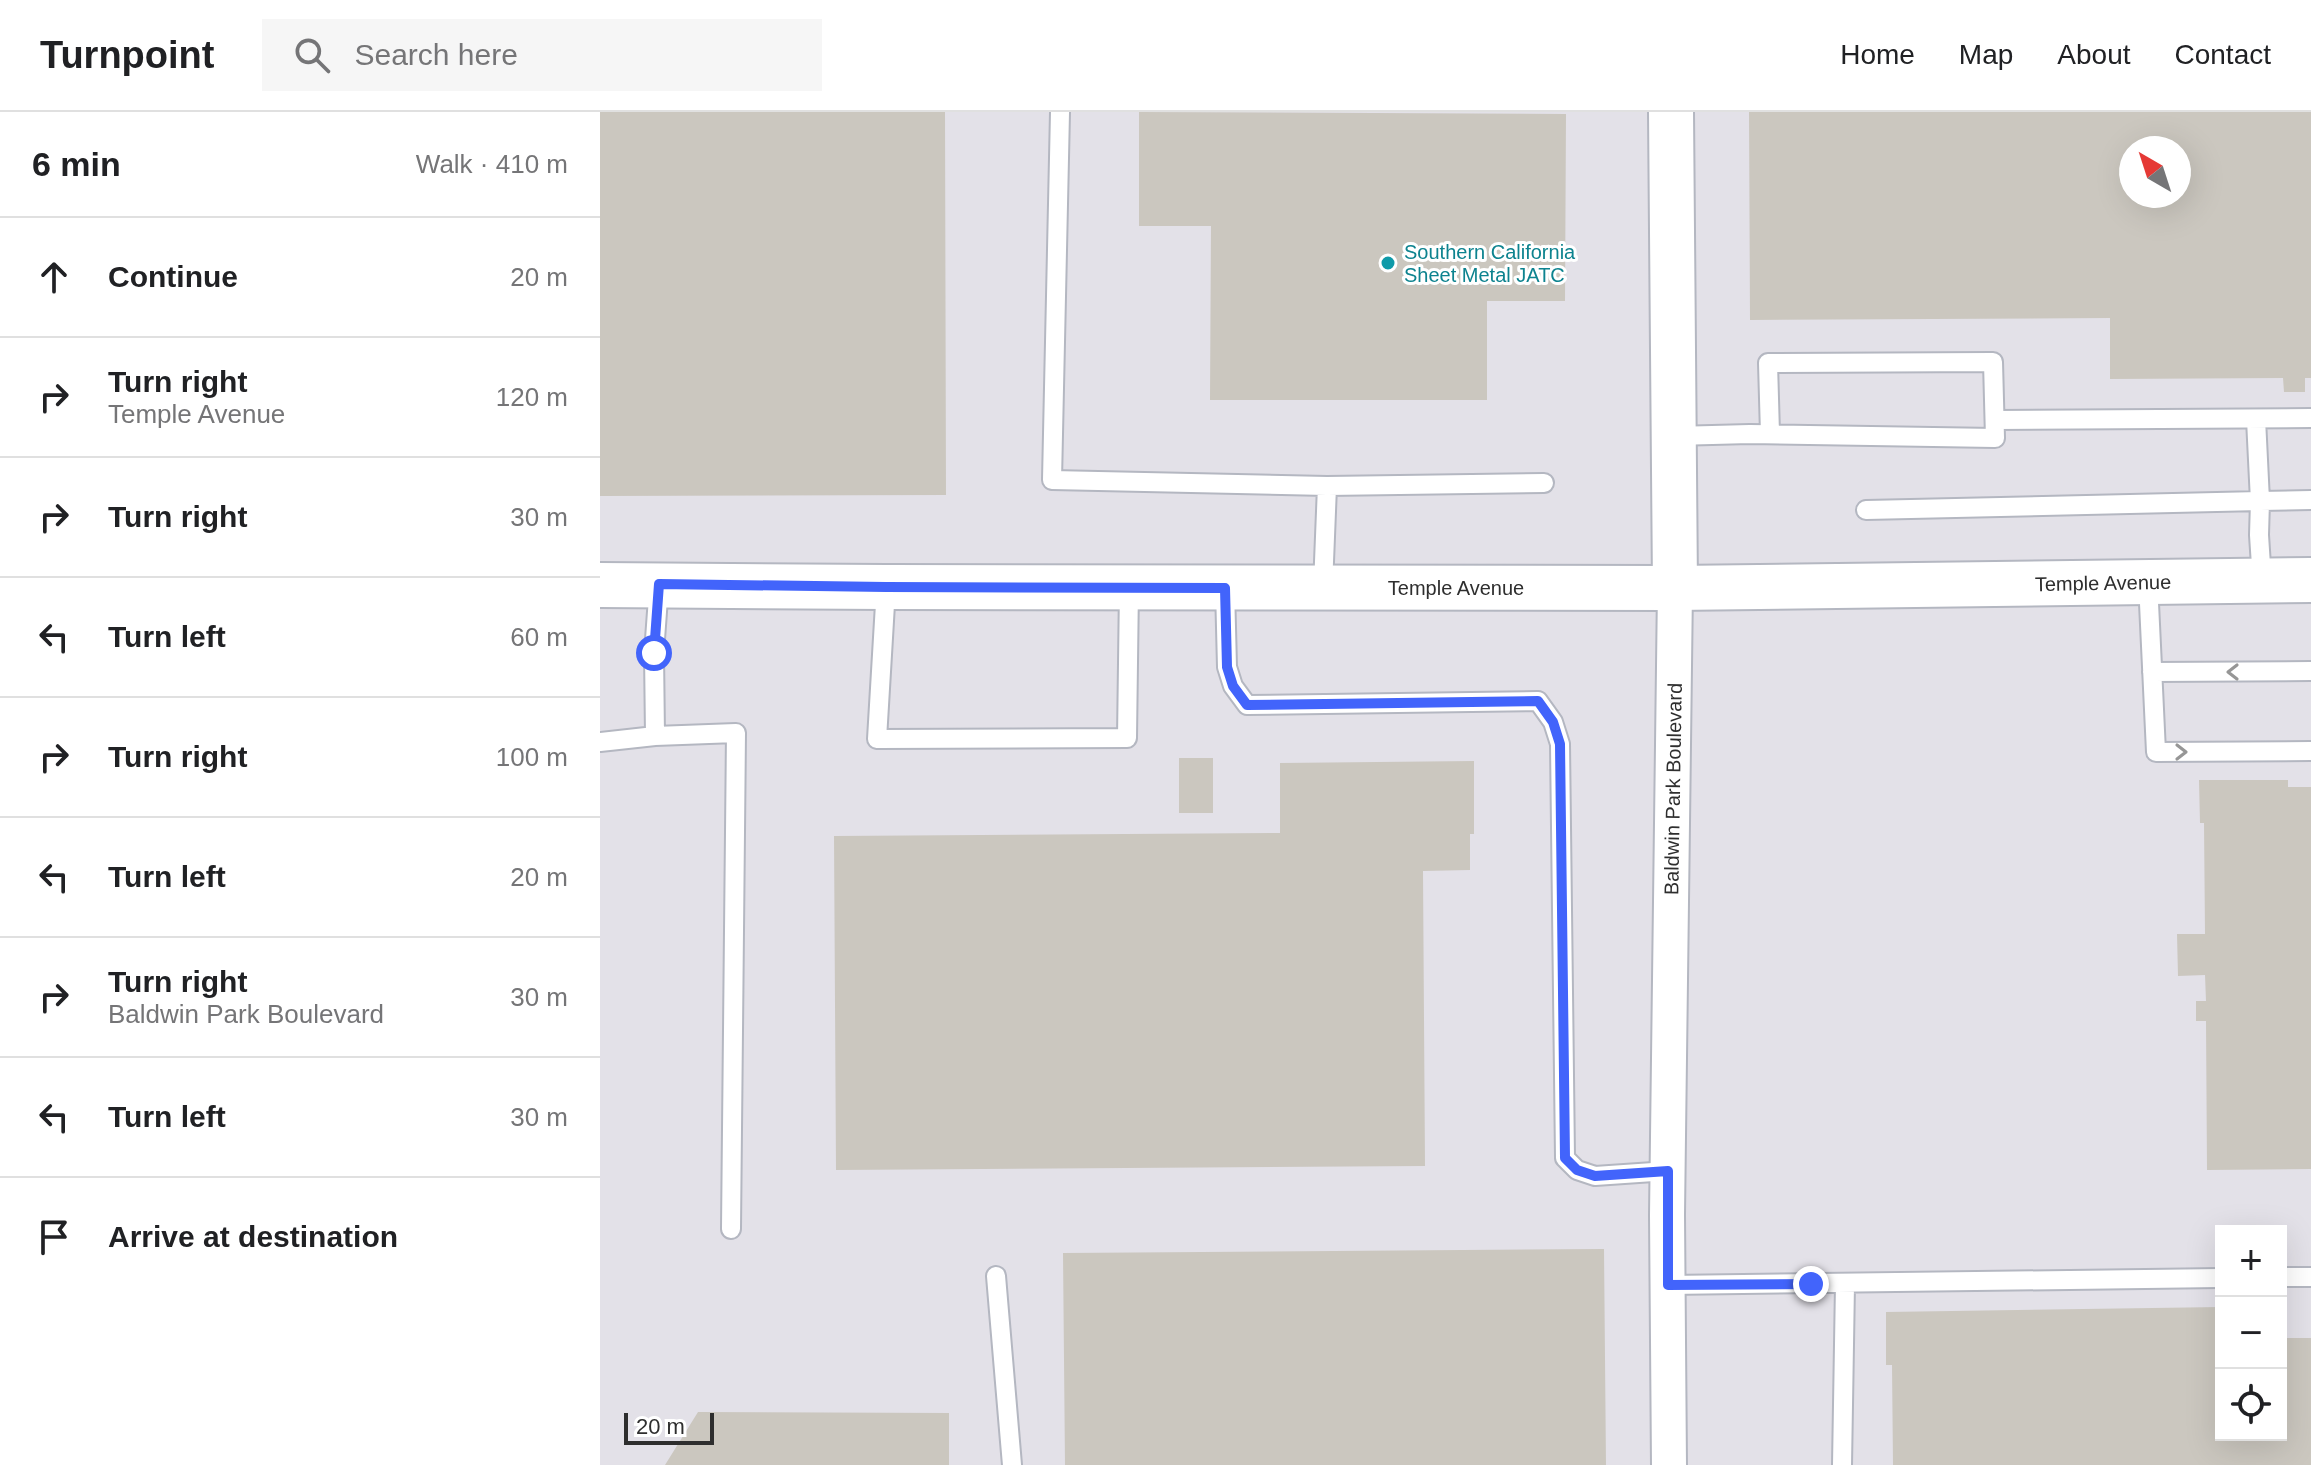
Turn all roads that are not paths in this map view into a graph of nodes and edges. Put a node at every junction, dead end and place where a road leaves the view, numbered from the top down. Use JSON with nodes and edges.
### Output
{"nodes":[{"id":1,"x":1060,"y":112,"type":"edge"},
{"id":2,"x":1671,"y":112,"type":"edge"},
{"id":3,"x":2311,"y":418,"type":"edge"},
{"id":4,"x":2256,"y":419,"type":"junction"},
{"id":5,"x":1996,"y":420,"type":"junction"},
{"id":6,"x":1770,"y":434,"type":"junction"},
{"id":7,"x":1674,"y":436,"type":"junction"},
{"id":8,"x":1544,"y":483,"type":"dead end"},
{"id":9,"x":1327,"y":486,"type":"junction"},
{"id":10,"x":2311,"y":500,"type":"edge"},
{"id":11,"x":2260,"y":501,"type":"junction"},
{"id":12,"x":1866,"y":510,"type":"dead end"},
{"id":13,"x":2311,"y":580,"type":"edge"},
{"id":14,"x":2262,"y":581,"type":"junction"},
{"id":15,"x":2148,"y":582,"type":"junction"},
{"id":16,"x":659,"y":584,"type":"junction"},
{"id":17,"x":600,"y":585,"type":"edge"},
{"id":18,"x":886,"y":587,"type":"junction"},
{"id":19,"x":1129,"y":587,"type":"junction"},
{"id":20,"x":1323,"y":587,"type":"junction"},
{"id":21,"x":1225,"y":588,"type":"junction"},
{"id":22,"x":1675,"y":588,"type":"junction"},
{"id":23,"x":2311,"y":671,"type":"edge"},
{"id":24,"x":2152,"y":672,"type":"junction"},
{"id":25,"x":655,"y":736,"type":"junction"},
{"id":26,"x":600,"y":742,"type":"edge"},
{"id":27,"x":2311,"y":751,"type":"edge"},
{"id":28,"x":1668,"y":1171,"type":"junction"},
{"id":29,"x":731,"y":1229,"type":"dead end"},
{"id":30,"x":996,"y":1276,"type":"dead end"},
{"id":31,"x":2287,"y":1277,"type":"edge"},
{"id":32,"x":2311,"y":1277,"type":"edge"},
{"id":33,"x":2215,"y":1278,"type":"edge"},
{"id":34,"x":1845,"y":1284,"type":"junction"},
{"id":35,"x":1668,"y":1285,"type":"junction"},
{"id":36,"x":1012,"y":1465,"type":"edge"},
{"id":37,"x":1669,"y":1465,"type":"edge"},
{"id":38,"x":1842,"y":1465,"type":"edge"}],
"edges":[{"from":1,"to":9,"type":"lane"},
{"from":2,"to":7,"type":"main road","name":"Baldwin Park Boulevard"},
{"from":3,"to":4,"type":"lane"},
{"from":4,"to":5,"type":"lane"},
{"from":4,"to":11,"type":"lane"},
{"from":5,"to":6,"type":"lane"},
{"from":5,"to":6,"type":"lane"},
{"from":6,"to":7,"type":"lane"},
{"from":7,"to":22,"type":"main road","name":"Baldwin Park Boulevard"},
{"from":8,"to":9,"type":"lane"},
{"from":9,"to":20,"type":"lane"},
{"from":10,"to":11,"type":"lane"},
{"from":11,"to":12,"type":"lane"},
{"from":11,"to":14,"type":"lane"},
{"from":13,"to":14,"type":"main road","name":"Temple Avenue"},
{"from":14,"to":15,"type":"main road","name":"Temple Avenue"},
{"from":15,"to":22,"type":"main road","name":"Temple Avenue"},
{"from":15,"to":24,"type":"lane"},
{"from":16,"to":17,"type":"main road","name":"Temple Avenue"},
{"from":16,"to":18,"type":"main road","name":"Temple Avenue"},
{"from":16,"to":25,"type":"lane"},
{"from":18,"to":19,"type":"main road","name":"Temple Avenue"},
{"from":18,"to":19,"type":"lane"},
{"from":19,"to":21,"type":"main road","name":"Temple Avenue"},
{"from":20,"to":21,"type":"main road","name":"Temple Avenue"},
{"from":20,"to":22,"type":"main road","name":"Temple Avenue"},
{"from":21,"to":28,"type":"lane"},
{"from":22,"to":28,"type":"street","name":"Baldwin Park Boulevard"},
{"from":23,"to":24,"type":"lane","one_way":true},
{"from":24,"to":27,"type":"lane","one_way":true},
{"from":25,"to":26,"type":"lane"},
{"from":25,"to":29,"type":"lane"},
{"from":28,"to":35,"type":"street","name":"Baldwin Park Boulevard"},
{"from":30,"to":36,"type":"lane"},
{"from":31,"to":32,"type":"lane"},
{"from":33,"to":34,"type":"lane"},
{"from":34,"to":35,"type":"lane"},
{"from":34,"to":38,"type":"lane"},
{"from":35,"to":37,"type":"street","name":"Baldwin Park Boulevard"}]}
